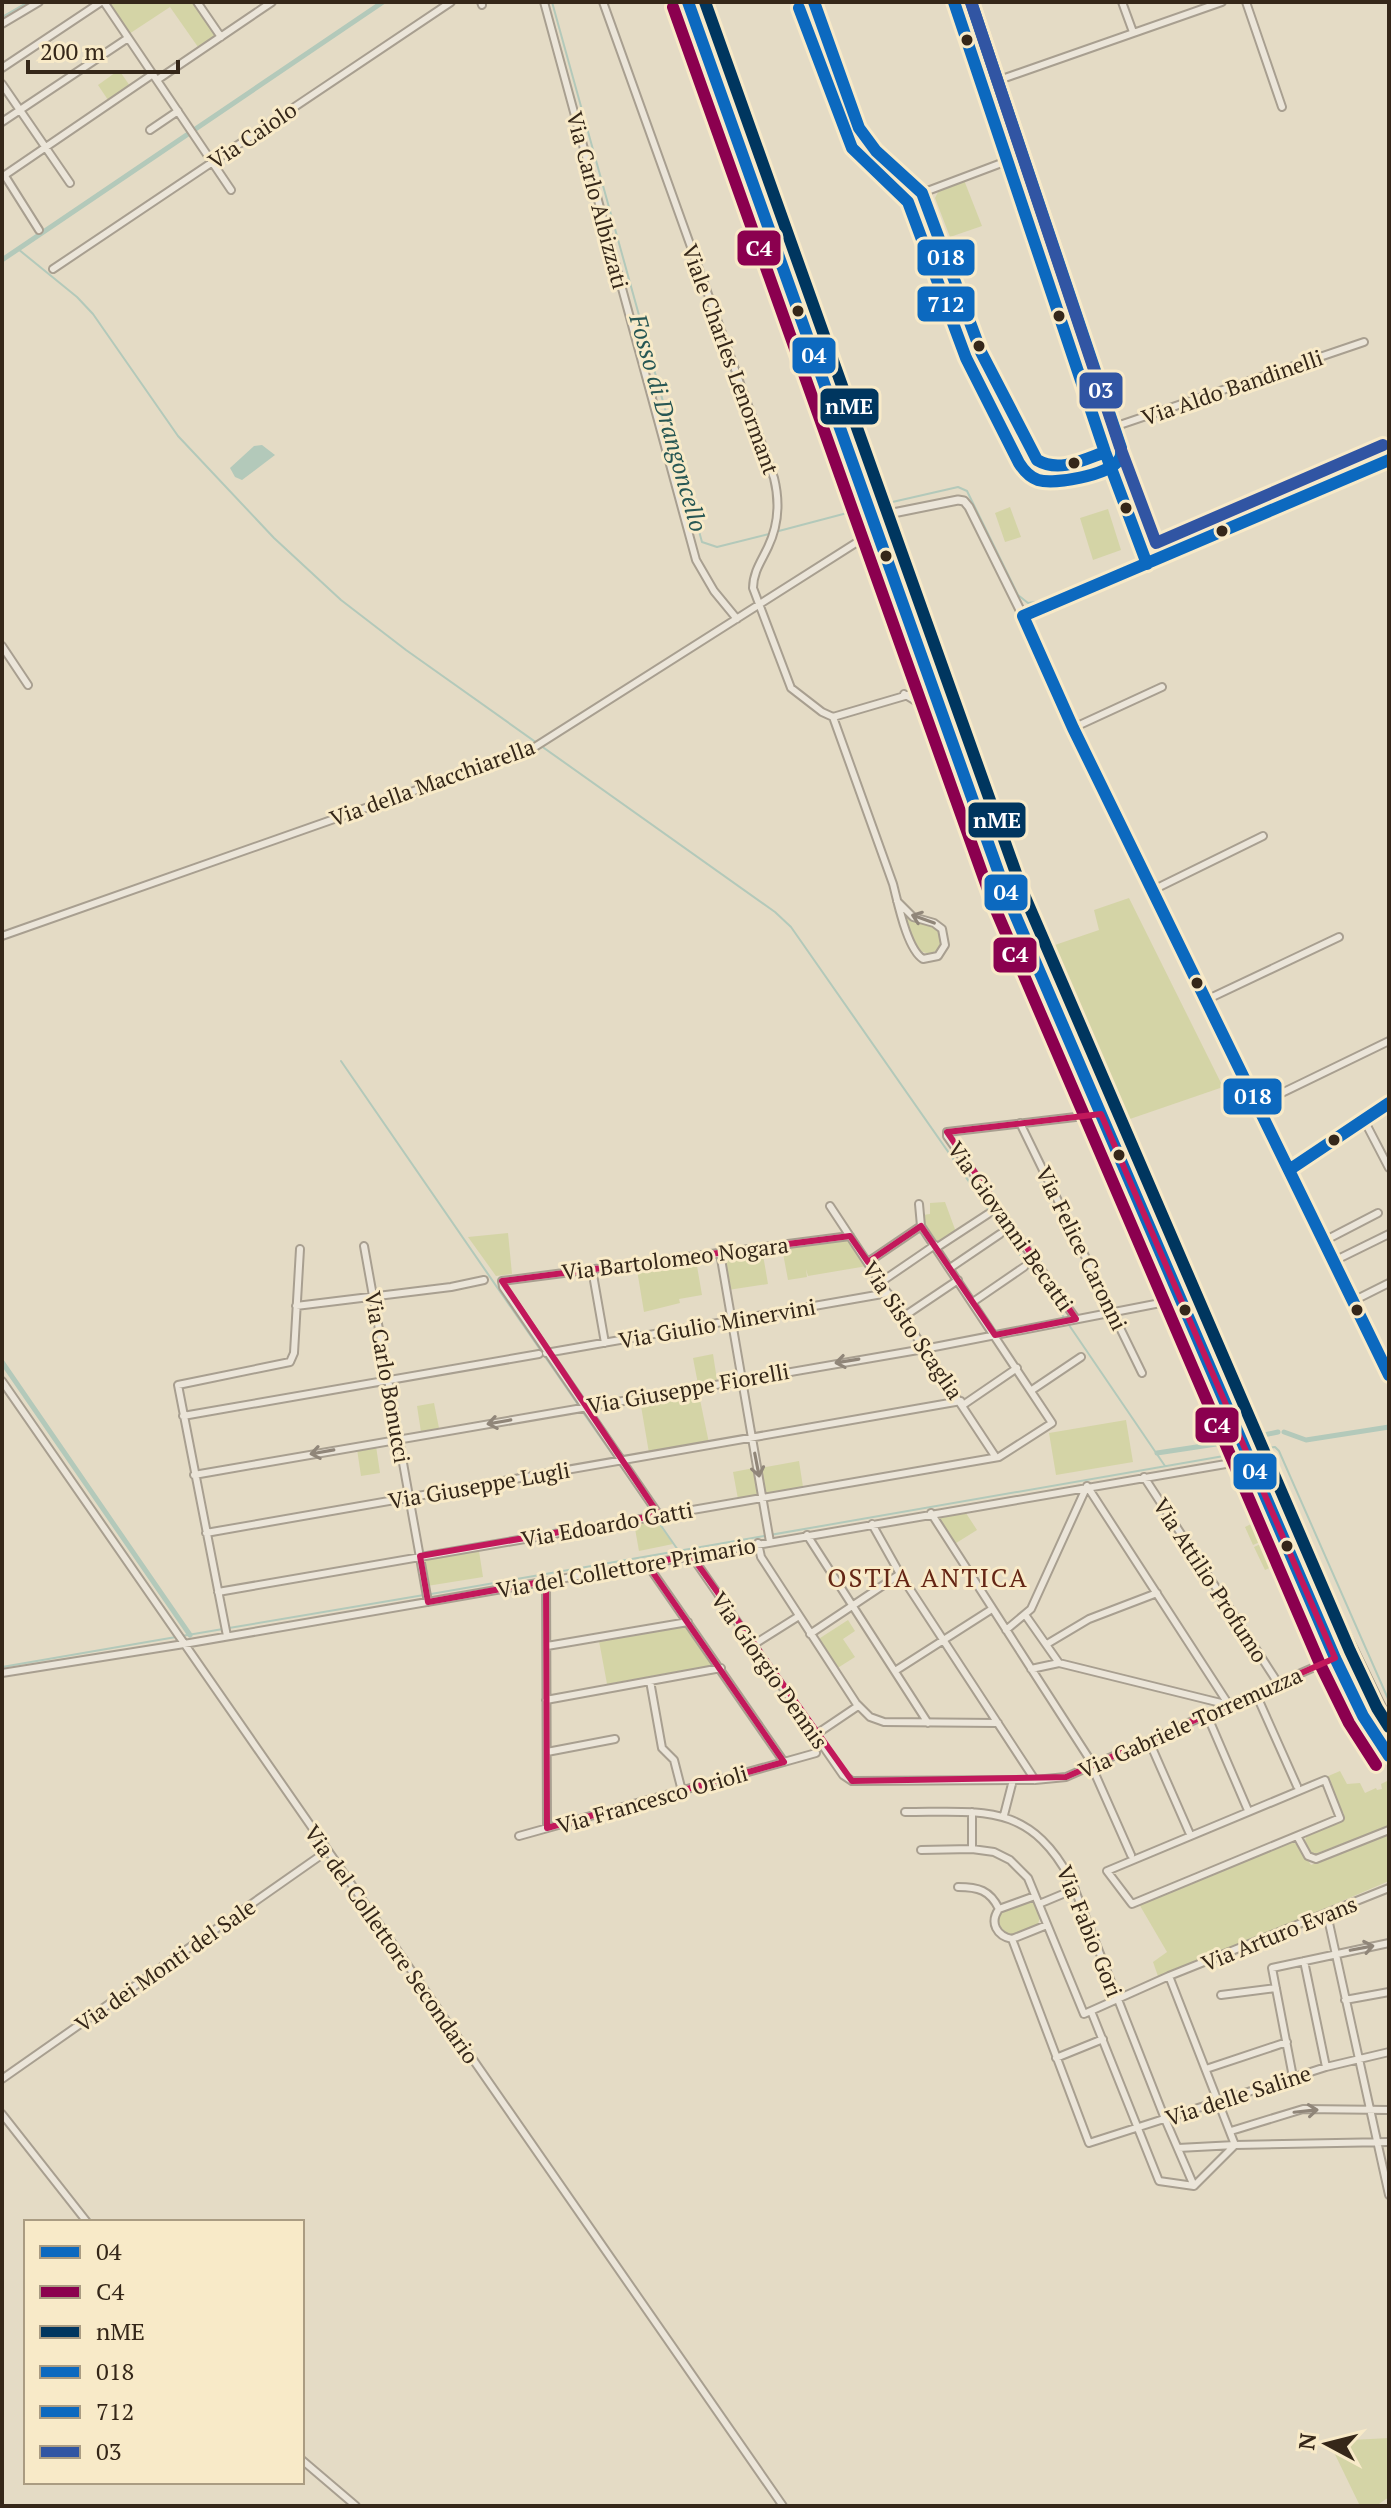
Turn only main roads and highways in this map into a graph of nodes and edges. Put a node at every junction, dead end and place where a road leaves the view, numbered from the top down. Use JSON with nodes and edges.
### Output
{"nodes":[{"id":1,"x":688,"y":2,"type":"edge"},
{"id":2,"x":696,"y":2,"type":"edge"},
{"id":3,"x":707,"y":2,"type":"edge"},
{"id":4,"x":872,"y":496,"type":"junction"},
{"id":5,"x":873,"y":511,"type":"junction"},
{"id":6,"x":1389,"y":1724,"type":"edge"},
{"id":7,"x":1389,"y":1740,"type":"edge"},
{"id":8,"x":1389,"y":1756,"type":"edge"}],
"edges":[{"from":1,"to":4,"type":"main road"},
{"from":2,"to":4,"type":"main road"},
{"from":3,"to":4,"type":"main road"},
{"from":4,"to":5,"type":"main road"},
{"from":4,"to":6,"type":"main road"},
{"from":5,"to":7,"type":"main road"},
{"from":5,"to":8,"type":"main road"}]}
